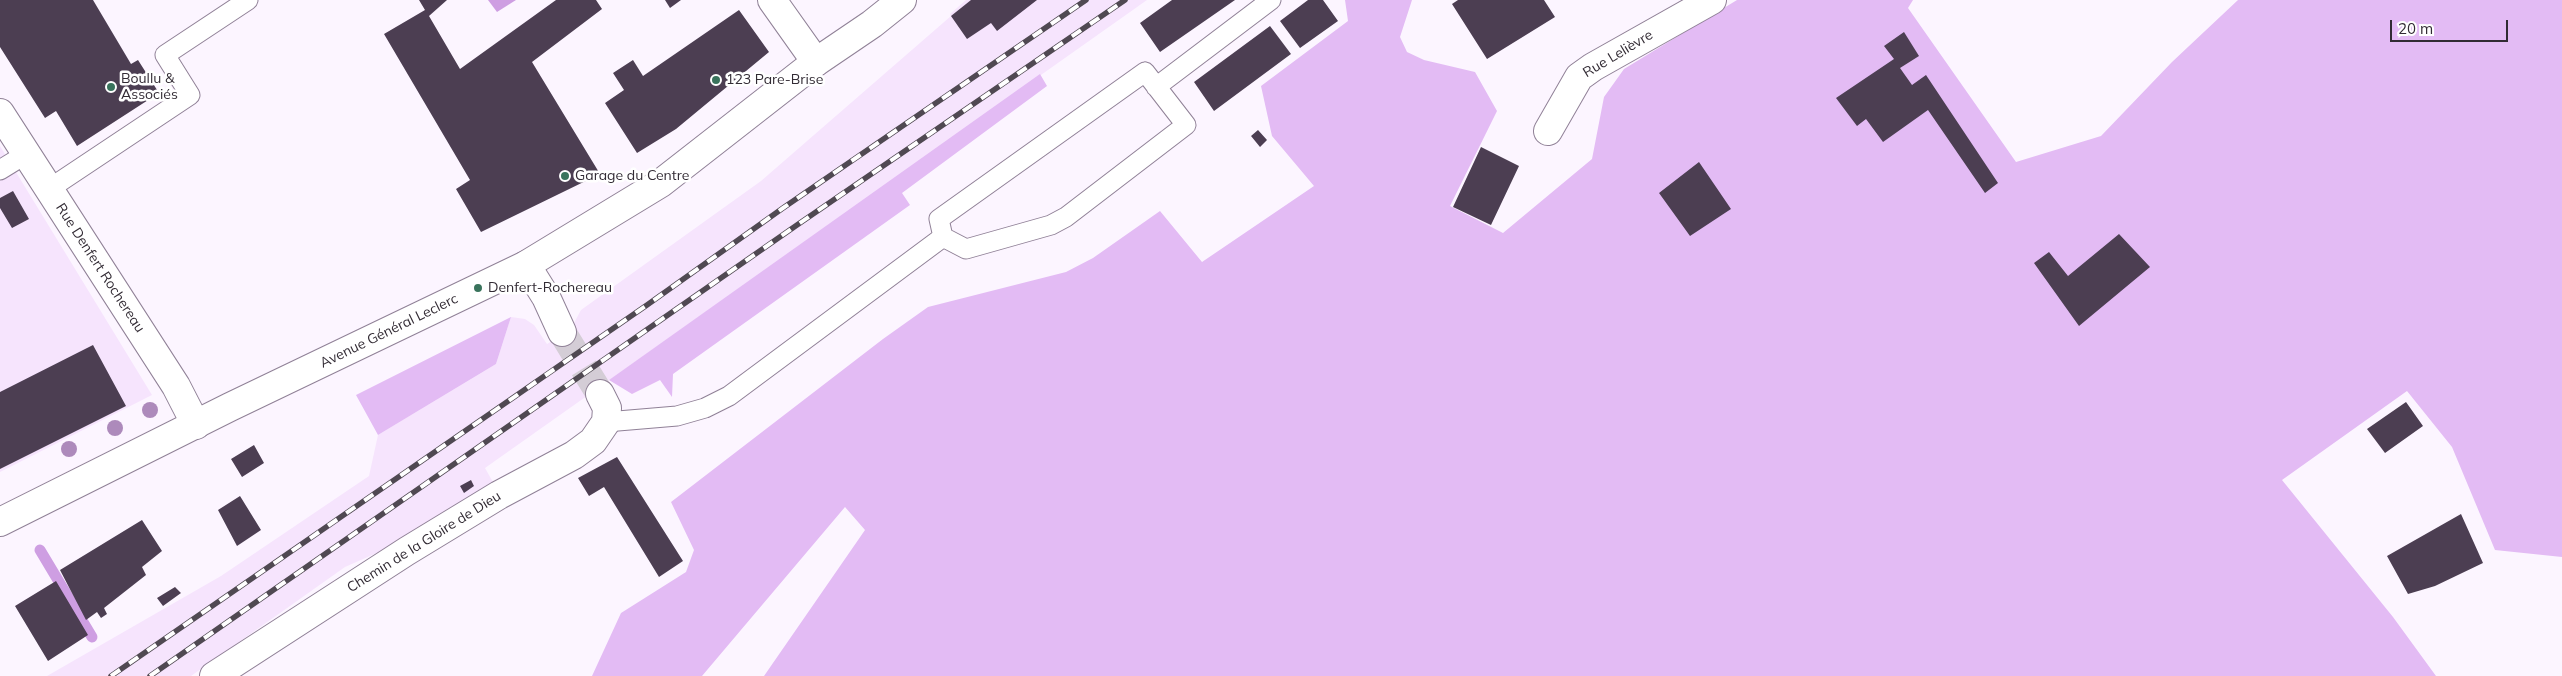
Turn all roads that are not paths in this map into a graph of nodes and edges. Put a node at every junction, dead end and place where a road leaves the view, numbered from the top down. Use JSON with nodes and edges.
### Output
{"nodes":[{"id":1,"x":248,"y":0,"type":"edge"},
{"id":2,"x":772,"y":0,"type":"edge"},
{"id":3,"x":902,"y":0,"type":"edge"},
{"id":4,"x":1271,"y":0,"type":"edge"},
{"id":5,"x":1712,"y":0,"type":"edge"},
{"id":6,"x":816,"y":62,"type":"junction"},
{"id":7,"x":1156,"y":88,"type":"junction"},
{"id":8,"x":0,"y":114,"type":"edge"},
{"id":9,"x":1548,"y":130,"type":"dead end"},
{"id":10,"x":26,"y":154,"type":"junction"},
{"id":11,"x":0,"y":170,"type":"edge"},
{"id":12,"x":49,"y":189,"type":"junction"},
{"id":13,"x":943,"y":236,"type":"junction"},
{"id":14,"x":526,"y":265,"type":"junction"},
{"id":15,"x":562,"y":332,"type":"tunnel mouth"},
{"id":16,"x":600,"y":394,"type":"tunnel mouth"},
{"id":17,"x":606,"y":422,"type":"junction"},
{"id":18,"x":196,"y":425,"type":"junction"},
{"id":19,"x":0,"y":522,"type":"edge"},
{"id":20,"x":214,"y":676,"type":"edge"}],
"edges":[{"from":1,"to":12,"type":"lane"},
{"from":2,"to":6,"type":"street"},
{"from":3,"to":6,"type":"street","name":"Avenue Général Leclerc"},
{"from":4,"to":7,"type":"lane"},
{"from":5,"to":9,"type":"street","name":"Rue Lelièvre"},
{"from":6,"to":14,"type":"street","name":"Avenue Général Leclerc"},
{"from":7,"to":13,"type":"lane"},
{"from":7,"to":13,"type":"lane"},
{"from":8,"to":10,"type":"street","name":"Rue Denfert Rochereau"},
{"from":10,"to":11,"type":"lane"},
{"from":10,"to":12,"type":"street","name":"Rue Denfert Rochereau"},
{"from":12,"to":18,"type":"street","name":"Rue Denfert Rochereau"},
{"from":13,"to":17,"type":"lane"},
{"from":14,"to":15,"type":"street"},
{"from":14,"to":18,"type":"street","name":"Avenue Général Leclerc"},
{"from":16,"to":17,"type":"street"},
{"from":17,"to":20,"type":"street","name":"Chemin de la Gloire de Dieu"},
{"from":18,"to":19,"type":"street","name":"Avenue Général Leclerc"}]}
